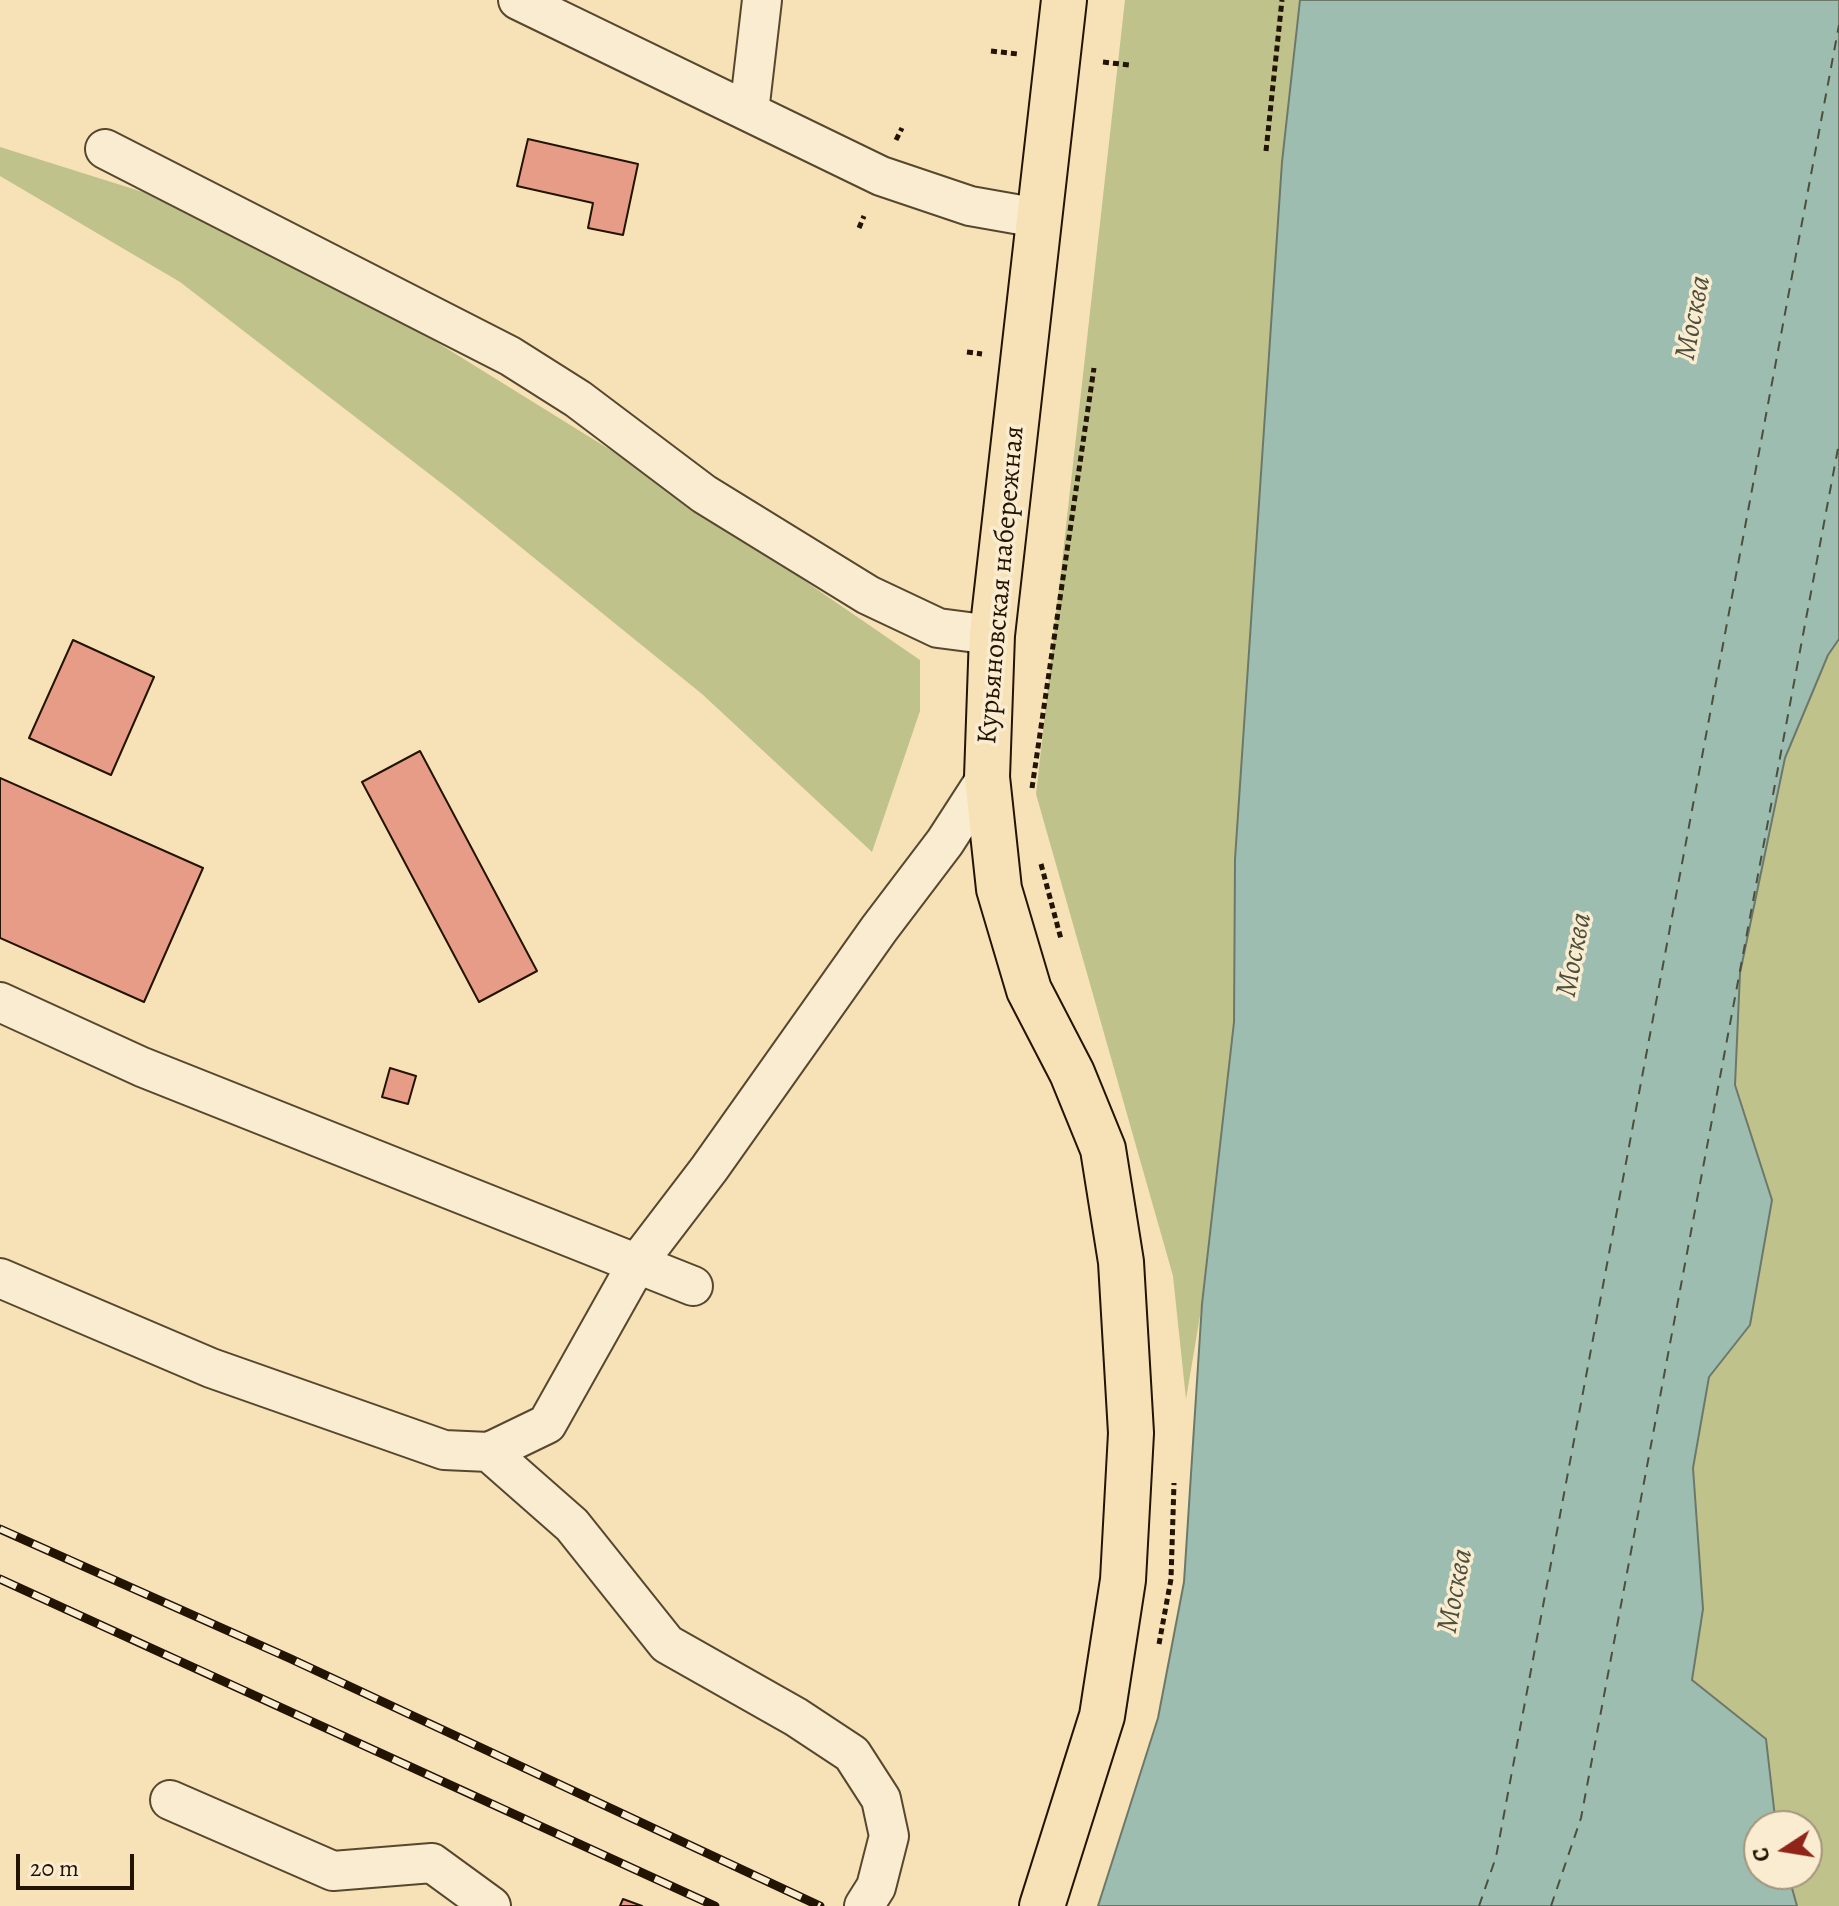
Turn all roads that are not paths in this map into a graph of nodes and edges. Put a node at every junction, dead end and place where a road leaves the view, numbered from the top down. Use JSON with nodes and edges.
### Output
{"nodes":[{"id":1,"x":518,"y":0,"type":"edge"},
{"id":2,"x":762,"y":0,"type":"edge"},
{"id":3,"x":1064,"y":0,"type":"edge"},
{"id":4,"x":749,"y":112,"type":"junction"},
{"id":5,"x":105,"y":149,"type":"dead end"},
{"id":6,"x":1038,"y":218,"type":"junction"},
{"id":7,"x":992,"y":635,"type":"junction"},
{"id":8,"x":987,"y":777,"type":"junction"},
{"id":9,"x":0,"y":1002,"type":"edge"},
{"id":10,"x":638,"y":1262,"type":"junction"},
{"id":11,"x":0,"y":1278,"type":"edge"},
{"id":12,"x":693,"y":1286,"type":"dead end"},
{"id":13,"x":489,"y":1452,"type":"junction"},
{"id":14,"x":170,"y":1800,"type":"dead end"},
{"id":15,"x":491,"y":1906,"type":"edge"},
{"id":16,"x":864,"y":1906,"type":"edge"},
{"id":17,"x":1042,"y":1906,"type":"edge"}],
"edges":[{"from":1,"to":4,"type":"street"},
{"from":2,"to":4,"type":"street"},
{"from":3,"to":6,"type":"main road","name":"Курьяновская набережная"},
{"from":4,"to":6,"type":"street"},
{"from":5,"to":7,"type":"street"},
{"from":6,"to":7,"type":"main road","name":"Курьяновская набережная"},
{"from":7,"to":8,"type":"main road","name":"Курьяновская набережная"},
{"from":8,"to":10,"type":"street"},
{"from":8,"to":17,"type":"main road","name":"Курьяновская набережная"},
{"from":9,"to":10,"type":"street"},
{"from":10,"to":12,"type":"street"},
{"from":10,"to":13,"type":"street"},
{"from":11,"to":13,"type":"street"},
{"from":13,"to":16,"type":"street"},
{"from":14,"to":15,"type":"street"}]}
